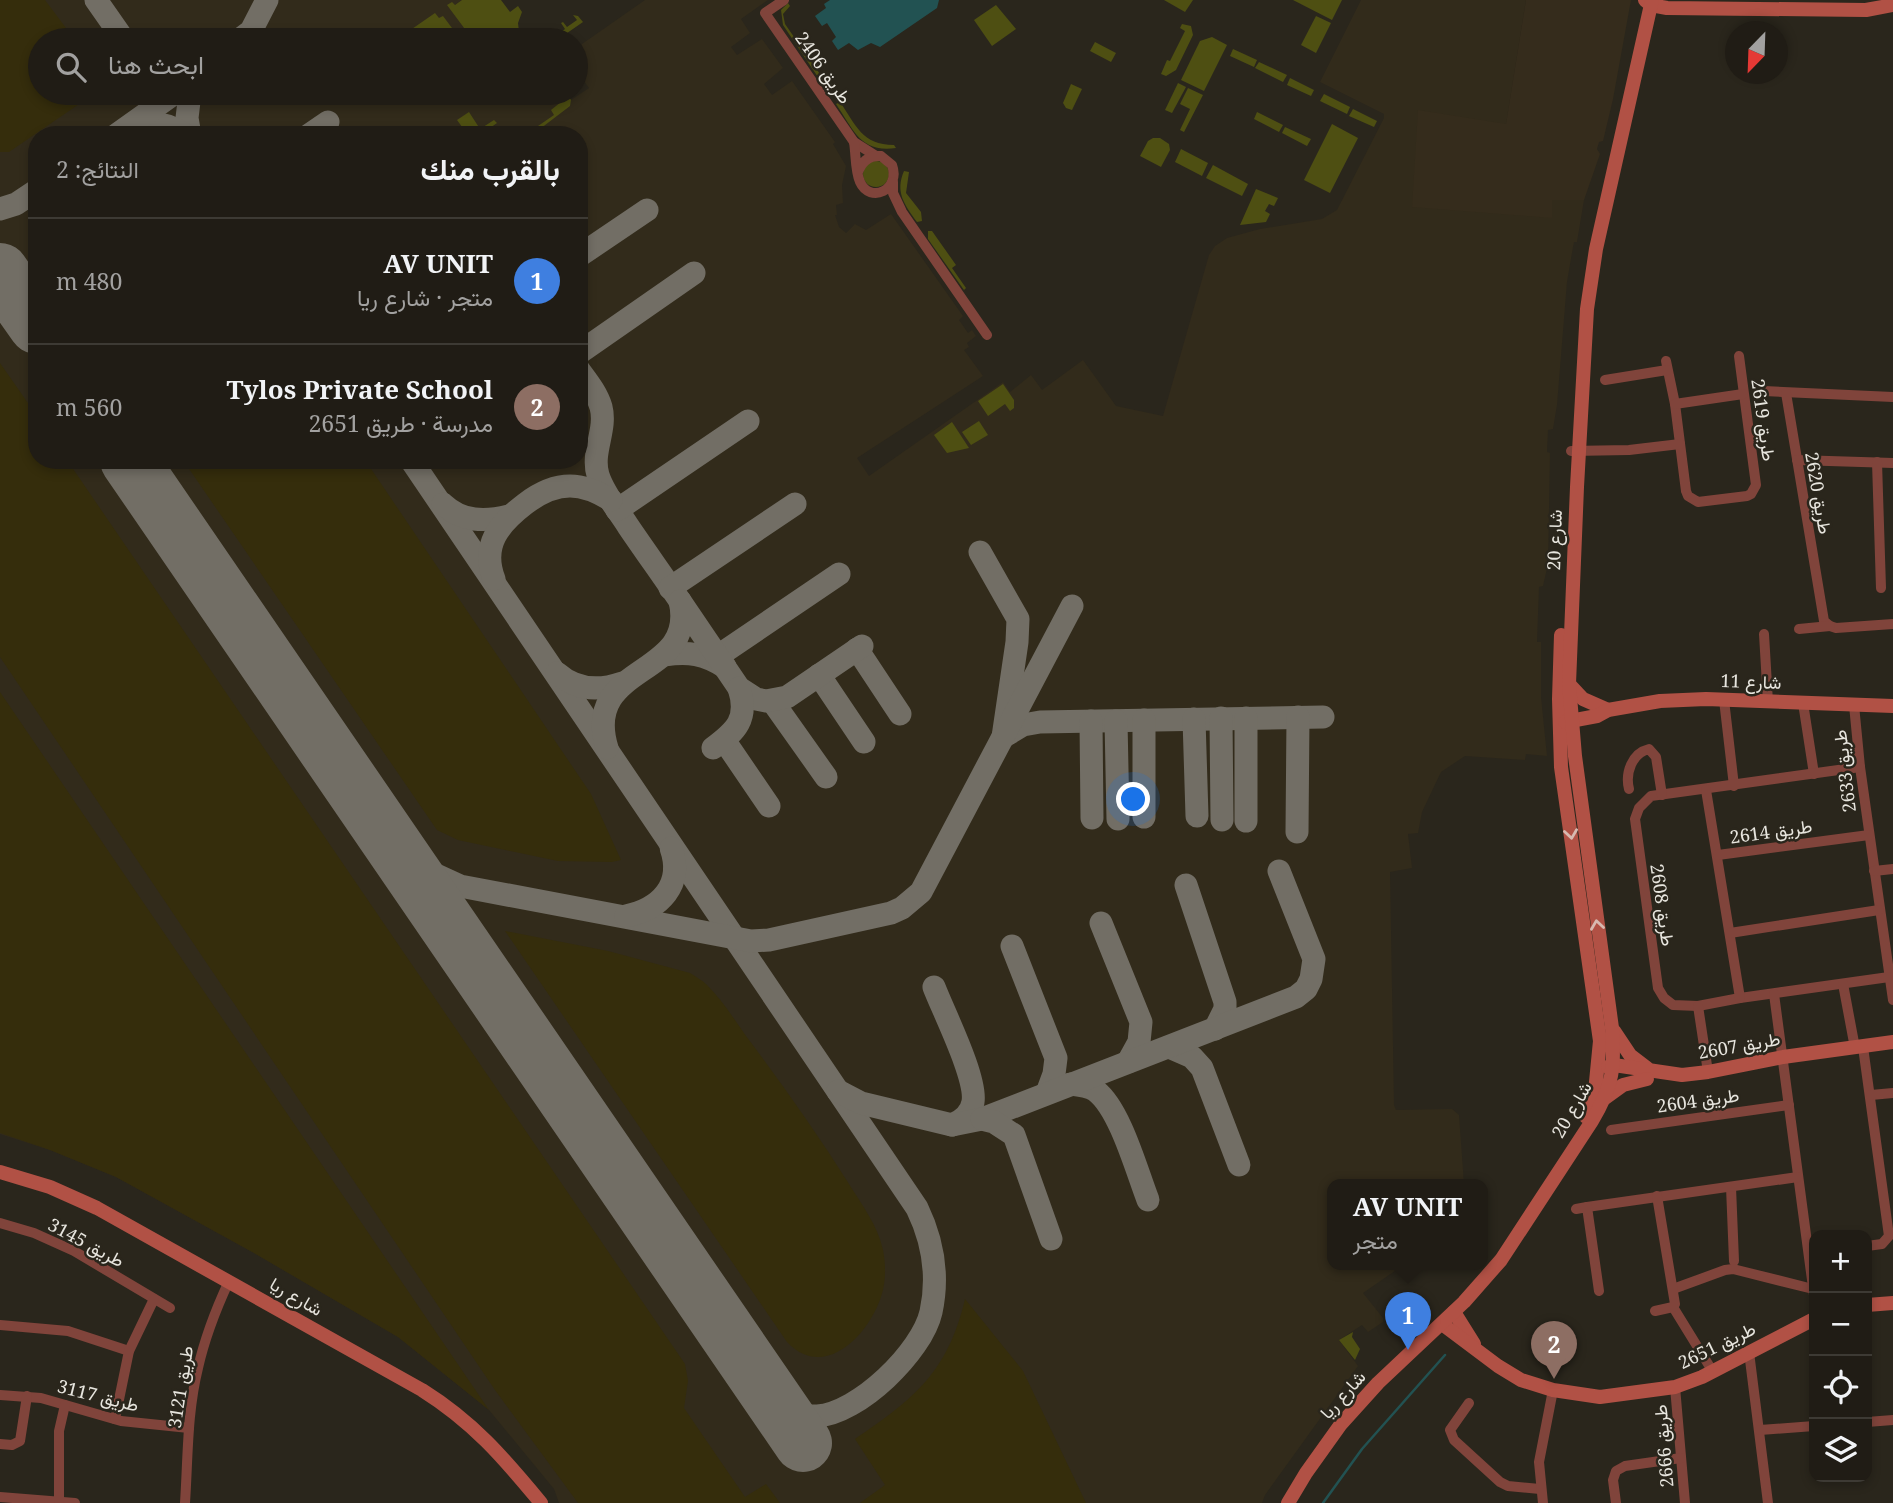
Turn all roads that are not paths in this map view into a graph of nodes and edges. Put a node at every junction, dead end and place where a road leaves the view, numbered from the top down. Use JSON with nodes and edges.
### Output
{"nodes":[{"id":1,"x":784,"y":0,"type":"edge"},
{"id":2,"x":1654,"y":2,"type":"edge"},
{"id":3,"x":1893,"y":5,"type":"edge"},
{"id":4,"x":1866,"y":10,"type":"junction"},
{"id":5,"x":1893,"y":16,"type":"edge"},
{"id":6,"x":854,"y":142,"type":"junction"},
{"id":7,"x":876,"y":156,"type":"junction"},
{"id":8,"x":858,"y":172,"type":"junction"},
{"id":9,"x":893,"y":183,"type":"junction"},
{"id":10,"x":874,"y":192,"type":"junction"},
{"id":11,"x":902,"y":212,"type":"junction"},
{"id":12,"x":987,"y":335,"type":"dead end"},
{"id":13,"x":1739,"y":356,"type":"dead end"},
{"id":14,"x":1605,"y":380,"type":"dead end"},
{"id":15,"x":1764,"y":391,"type":"dead end"},
{"id":16,"x":1786,"y":393,"type":"junction"},
{"id":17,"x":1743,"y":394,"type":"junction"},
{"id":18,"x":1893,"y":397,"type":"edge"},
{"id":19,"x":1675,"y":404,"type":"junction"},
{"id":20,"x":1680,"y":444,"type":"junction"},
{"id":21,"x":1575,"y":451,"type":"junction"},
{"id":22,"x":1797,"y":460,"type":"junction"},
{"id":23,"x":1877,"y":462,"type":"junction"},
{"id":24,"x":1893,"y":463,"type":"edge"},
{"id":25,"x":1881,"y":588,"type":"dead end"},
{"id":26,"x":1568,"y":596,"type":"junction"},
{"id":27,"x":1893,"y":624,"type":"edge"},
{"id":28,"x":1830,"y":626,"type":"junction"},
{"id":29,"x":1798,"y":629,"type":"dead end"},
{"id":30,"x":1764,"y":634,"type":"dead end"},
{"id":31,"x":1569,"y":684,"type":"junction"},
{"id":32,"x":1724,"y":700,"type":"junction"},
{"id":33,"x":1768,"y":702,"type":"junction"},
{"id":34,"x":1803,"y":703,"type":"junction"},
{"id":35,"x":1854,"y":705,"type":"junction"},
{"id":36,"x":1893,"y":706,"type":"edge"},
{"id":37,"x":1608,"y":710,"type":"junction"},
{"id":38,"x":1565,"y":720,"type":"junction"},
{"id":39,"x":1575,"y":756,"type":"junction"},
{"id":40,"x":1860,"y":767,"type":"junction"},
{"id":41,"x":1814,"y":774,"type":"junction"},
{"id":42,"x":1734,"y":786,"type":"junction"},
{"id":43,"x":1629,"y":789,"type":"dead end"},
{"id":44,"x":1706,"y":790,"type":"junction"},
{"id":45,"x":1662,"y":795,"type":"junction"},
{"id":46,"x":1869,"y":835,"type":"junction"},
{"id":47,"x":1718,"y":855,"type":"junction"},
{"id":48,"x":1893,"y":869,"type":"edge"},
{"id":49,"x":1874,"y":871,"type":"junction"},
{"id":50,"x":1879,"y":910,"type":"junction"},
{"id":51,"x":1730,"y":933,"type":"junction"},
{"id":52,"x":1889,"y":948,"type":"edge"},
{"id":53,"x":1889,"y":977,"type":"junction"},
{"id":54,"x":1843,"y":984,"type":"junction"},
{"id":55,"x":1774,"y":994,"type":"junction"},
{"id":56,"x":1740,"y":998,"type":"junction"},
{"id":57,"x":1893,"y":1000,"type":"edge"},
{"id":58,"x":1698,"y":1006,"type":"junction"},
{"id":59,"x":1612,"y":1028,"type":"junction"},
{"id":60,"x":1893,"y":1042,"type":"edge"},
{"id":61,"x":1859,"y":1047,"type":"junction"},
{"id":62,"x":1783,"y":1057,"type":"junction"},
{"id":63,"x":1606,"y":1068,"type":"junction"},
{"id":64,"x":1708,"y":1072,"type":"junction"},
{"id":65,"x":1649,"y":1075,"type":"junction"},
{"id":66,"x":1893,"y":1093,"type":"edge"},
{"id":67,"x":1871,"y":1095,"type":"junction"},
{"id":68,"x":1604,"y":1099,"type":"junction"},
{"id":69,"x":1789,"y":1105,"type":"junction"},
{"id":70,"x":1611,"y":1130,"type":"dead end"},
{"id":71,"x":1567,"y":1159,"type":"junction"},
{"id":72,"x":0,"y":1172,"type":"edge"},
{"id":73,"x":1798,"y":1177,"type":"junction"},
{"id":74,"x":1731,"y":1187,"type":"junction"},
{"id":75,"x":1657,"y":1196,"type":"junction"},
{"id":76,"x":1587,"y":1208,"type":"junction"},
{"id":77,"x":1576,"y":1209,"type":"dead end"},
{"id":78,"x":0,"y":1223,"type":"edge"},
{"id":79,"x":1809,"y":1237,"type":"edge"},
{"id":80,"x":1872,"y":1245,"type":"edge"},
{"id":81,"x":1734,"y":1261,"type":"dead end"},
{"id":82,"x":229,"y":1281,"type":"junction"},
{"id":83,"x":1809,"y":1285,"type":"edge"},
{"id":84,"x":1673,"y":1289,"type":"junction"},
{"id":85,"x":1599,"y":1291,"type":"dead end"},
{"id":86,"x":154,"y":1299,"type":"junction"},
{"id":87,"x":1893,"y":1303,"type":"edge"},
{"id":88,"x":1872,"y":1305,"type":"edge"},
{"id":89,"x":1673,"y":1307,"type":"junction"},
{"id":90,"x":170,"y":1308,"type":"dead end"},
{"id":91,"x":1654,"y":1311,"type":"dead end"},
{"id":92,"x":1454,"y":1312,"type":"junction"},
{"id":93,"x":1809,"y":1321,"type":"edge"},
{"id":94,"x":1442,"y":1324,"type":"junction"},
{"id":95,"x":0,"y":1325,"type":"edge"},
{"id":96,"x":1476,"y":1348,"type":"junction"},
{"id":97,"x":129,"y":1350,"type":"junction"},
{"id":98,"x":1749,"y":1352,"type":"junction"},
{"id":99,"x":1713,"y":1371,"type":"junction"},
{"id":100,"x":1675,"y":1387,"type":"junction"},
{"id":101,"x":1553,"y":1390,"type":"junction"},
{"id":102,"x":0,"y":1395,"type":"edge"},
{"id":103,"x":27,"y":1396,"type":"junction"},
{"id":104,"x":1469,"y":1403,"type":"dead end"},
{"id":105,"x":65,"y":1405,"type":"junction"},
{"id":106,"x":115,"y":1419,"type":"junction"},
{"id":107,"x":1893,"y":1420,"type":"edge"},
{"id":108,"x":1872,"y":1422,"type":"edge"},
{"id":109,"x":1809,"y":1426,"type":"edge"},
{"id":110,"x":189,"y":1428,"type":"junction"},
{"id":111,"x":1759,"y":1430,"type":"junction"},
{"id":112,"x":0,"y":1444,"type":"edge"},
{"id":113,"x":1681,"y":1458,"type":"junction"},
{"id":114,"x":1540,"y":1489,"type":"junction"},
{"id":115,"x":0,"y":1497,"type":"edge"},
{"id":116,"x":537,"y":1500,"type":"edge"},
{"id":117,"x":59,"y":1501,"type":"junction"},
{"id":118,"x":75,"y":1503,"type":"edge"},
{"id":119,"x":185,"y":1503,"type":"edge"},
{"id":120,"x":1288,"y":1503,"type":"edge"},
{"id":121,"x":1543,"y":1503,"type":"edge"},
{"id":122,"x":1616,"y":1503,"type":"edge"},
{"id":123,"x":1685,"y":1503,"type":"edge"},
{"id":124,"x":1768,"y":1503,"type":"edge"}],
"edges":[{"from":1,"to":6,"type":"street","name":"طريق 2406"},
{"from":2,"to":4,"type":"main road"},
{"from":2,"to":21,"type":"main road","name":"شارع 20"},
{"from":2,"to":21,"type":"main road","name":"شارع 20"},
{"from":3,"to":4,"type":"main road"},
{"from":4,"to":5,"type":"main road"},
{"from":6,"to":7,"type":"street","name":"طريق 2406"},
{"from":6,"to":8,"type":"street","name":"طريق 2406"},
{"from":7,"to":8,"type":"street"},
{"from":7,"to":9,"type":"street","name":"طريق 2406"},
{"from":8,"to":10,"type":"street","name":"طريق 2406"},
{"from":9,"to":10,"type":"street"},
{"from":9,"to":11,"type":"street","name":"طريق 2406"},
{"from":10,"to":11,"type":"street","name":"طريق 2406"},
{"from":11,"to":12,"type":"street","name":"طريق 2406"},
{"from":13,"to":17,"type":"street","name":"طريق 2619"},
{"from":14,"to":19,"type":"street","name":"طريق 2619"},
{"from":15,"to":16,"type":"street"},
{"from":16,"to":18,"type":"street"},
{"from":16,"to":22,"type":"street","name":"طريق 2620"},
{"from":17,"to":19,"type":"street"},
{"from":17,"to":20,"type":"street","name":"طريق 2619"},
{"from":19,"to":20,"type":"street","name":"طريق 2619"},
{"from":20,"to":21,"type":"street"},
{"from":21,"to":26,"type":"main road","name":"شارع 20"},
{"from":22,"to":23,"type":"street"},
{"from":22,"to":28,"type":"street","name":"طريق 2620"},
{"from":23,"to":24,"type":"street"},
{"from":23,"to":25,"type":"street"},
{"from":26,"to":31,"type":"main road","name":"شارع 20"},
{"from":26,"to":38,"type":"main road","name":"شارع 20"},
{"from":27,"to":28,"type":"street"},
{"from":28,"to":29,"type":"street"},
{"from":30,"to":33,"type":"street"},
{"from":31,"to":37,"type":"main road"},
{"from":31,"to":38,"type":"main road","name":"شارع 20"},
{"from":32,"to":33,"type":"main road","name":"شارع 11"},
{"from":32,"to":37,"type":"main road","name":"شارع 11"},
{"from":32,"to":42,"type":"street"},
{"from":33,"to":34,"type":"main road","name":"شارع 11"},
{"from":34,"to":35,"type":"main road","name":"شارع 11"},
{"from":34,"to":41,"type":"street"},
{"from":35,"to":36,"type":"main road","name":"شارع 11"},
{"from":35,"to":40,"type":"street","name":"طريق 2633"},
{"from":37,"to":38,"type":"main road","name":"شارع 11"},
{"from":37,"to":39,"type":"main road"},
{"from":38,"to":39,"type":"main road","name":"شارع 20"},
{"from":38,"to":63,"type":"main road","name":"شارع 20","one_way":true},
{"from":59,"to":39,"type":"main road","name":"شارع 20","one_way":true},
{"from":40,"to":41,"type":"street"},
{"from":40,"to":46,"type":"street","name":"طريق 2633"},
{"from":41,"to":42,"type":"street"},
{"from":42,"to":44,"type":"street"},
{"from":43,"to":45,"type":"street"},
{"from":44,"to":45,"type":"street"},
{"from":44,"to":47,"type":"street","name":"طريق 2614"},
{"from":45,"to":58,"type":"street","name":"طريق 2608"},
{"from":46,"to":47,"type":"street","name":"طريق 2614"},
{"from":46,"to":49,"type":"street","name":"طريق 2633"},
{"from":47,"to":51,"type":"street","name":"طريق 2614"},
{"from":48,"to":49,"type":"street"},
{"from":49,"to":50,"type":"street","name":"طريق 2633"},
{"from":50,"to":51,"type":"street"},
{"from":50,"to":52,"type":"street","name":"طريق 2633"},
{"from":51,"to":56,"type":"street","name":"طريق 2614"},
{"from":52,"to":53,"type":"street","name":"طريق 2633"},
{"from":53,"to":54,"type":"street","name":"طريق 2608"},
{"from":53,"to":57,"type":"street","name":"طريق 2633"},
{"from":54,"to":55,"type":"street","name":"طريق 2608"},
{"from":54,"to":61,"type":"street"},
{"from":55,"to":56,"type":"street","name":"طريق 2608"},
{"from":55,"to":62,"type":"street"},
{"from":56,"to":58,"type":"street","name":"طريق 2608"},
{"from":58,"to":64,"type":"street"},
{"from":59,"to":63,"type":"main road","name":"شارع 20"},
{"from":59,"to":65,"type":"main road"},
{"from":60,"to":61,"type":"main road","name":"طريق 2607"},
{"from":61,"to":62,"type":"main road","name":"طريق 2607"},
{"from":61,"to":67,"type":"street"},
{"from":62,"to":64,"type":"main road","name":"طريق 2607"},
{"from":62,"to":69,"type":"street"},
{"from":63,"to":65,"type":"main road"},
{"from":63,"to":68,"type":"main road","name":"شارع 20"},
{"from":63,"to":71,"type":"main road","name":"شارع 20"},
{"from":64,"to":65,"type":"main road","name":"طريق 2607"},
{"from":65,"to":68,"type":"main road"},
{"from":66,"to":67,"type":"street"},
{"from":67,"to":80,"type":"street"},
{"from":68,"to":71,"type":"main road","name":"شارع 20"},
{"from":69,"to":70,"type":"street","name":"طريق 2604"},
{"from":69,"to":73,"type":"street"},
{"from":71,"to":92,"type":"main road","name":"شارع ريا"},
{"from":72,"to":82,"type":"main road","name":"شارع ريا"},
{"from":73,"to":74,"type":"street"},
{"from":73,"to":79,"type":"street"},
{"from":74,"to":75,"type":"street"},
{"from":74,"to":81,"type":"street"},
{"from":75,"to":76,"type":"street"},
{"from":75,"to":84,"type":"street"},
{"from":76,"to":77,"type":"street"},
{"from":76,"to":85,"type":"street"},
{"from":78,"to":86,"type":"street","name":"طريق 3145"},
{"from":82,"to":110,"type":"street","name":"طريق 3121"},
{"from":82,"to":116,"type":"main road","name":"شارع ريا"},
{"from":83,"to":84,"type":"street"},
{"from":84,"to":89,"type":"street"},
{"from":86,"to":90,"type":"street","name":"طريق 3145"},
{"from":86,"to":97,"type":"street"},
{"from":87,"to":88,"type":"main road"},
{"from":89,"to":91,"type":"street"},
{"from":89,"to":99,"type":"street"},
{"from":92,"to":94,"type":"main road","name":"شارع ريا"},
{"from":92,"to":96,"type":"main road","name":"طريق 2651"},
{"from":93,"to":98,"type":"main road","name":"طريق 2651"},
{"from":94,"to":96,"type":"main road","name":"طريق 2651"},
{"from":94,"to":120,"type":"main road","name":"شارع ريا"},
{"from":95,"to":97,"type":"street"},
{"from":96,"to":101,"type":"main road","name":"طريق 2651"},
{"from":97,"to":106,"type":"street"},
{"from":98,"to":99,"type":"main road","name":"طريق 2651"},
{"from":98,"to":111,"type":"street"},
{"from":99,"to":100,"type":"main road","name":"طريق 2651"},
{"from":100,"to":101,"type":"main road","name":"طريق 2651"},
{"from":100,"to":113,"type":"street","name":"طريق 2666"},
{"from":101,"to":114,"type":"street"},
{"from":102,"to":103,"type":"street","name":"طريق 3117"},
{"from":103,"to":105,"type":"street","name":"طريق 3117"},
{"from":103,"to":112,"type":"street"},
{"from":104,"to":114,"type":"street"},
{"from":105,"to":106,"type":"street","name":"طريق 3117"},
{"from":105,"to":117,"type":"street"},
{"from":106,"to":110,"type":"street","name":"طريق 3117"},
{"from":107,"to":108,"type":"street"},
{"from":109,"to":111,"type":"street"},
{"from":110,"to":119,"type":"street","name":"طريق 3121"},
{"from":111,"to":124,"type":"street"},
{"from":113,"to":122,"type":"street"},
{"from":113,"to":123,"type":"street","name":"طريق 2666"},
{"from":114,"to":121,"type":"street"},
{"from":115,"to":117,"type":"street"},
{"from":117,"to":118,"type":"street"}]}
